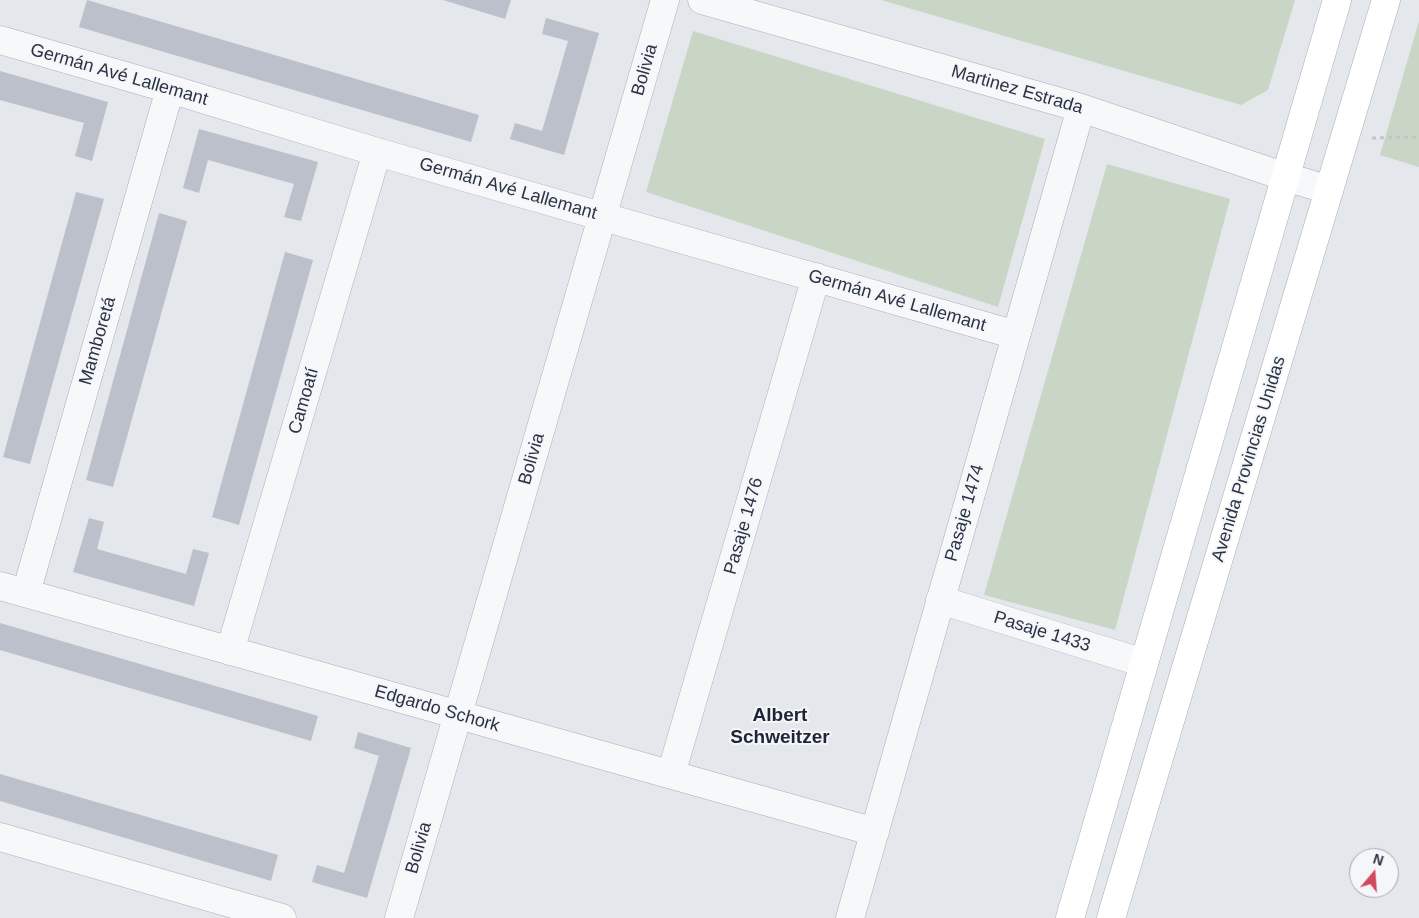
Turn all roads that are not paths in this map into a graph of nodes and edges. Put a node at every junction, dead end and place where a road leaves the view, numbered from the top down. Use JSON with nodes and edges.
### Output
{"nodes":[{"id":1,"x":665,"y":0,"type":"edge"},
{"id":2,"x":702,"y":0,"type":"edge"},
{"id":3,"x":1337,"y":0,"type":"edge"},
{"id":4,"x":1386,"y":0,"type":"edge"},
{"id":5,"x":0,"y":40,"type":"edge"},
{"id":6,"x":170,"y":89,"type":"junction"},
{"id":7,"x":1081,"y":108,"type":"junction"},
{"id":8,"x":377,"y":152,"type":"junction"},
{"id":9,"x":1286,"y":177,"type":"junction"},
{"id":10,"x":1330,"y":190,"type":"junction"},
{"id":11,"x":603,"y":216,"type":"junction"},
{"id":12,"x":816,"y":277,"type":"junction"},
{"id":13,"x":1016,"y":335,"type":"junction"},
{"id":14,"x":0,"y":586,"type":"edge"},
{"id":15,"x":26,"y":593,"type":"junction"},
{"id":16,"x":940,"y":600,"type":"junction"},
{"id":17,"x":230,"y":651,"type":"junction"},
{"id":18,"x":1144,"y":663,"type":"junction"},
{"id":19,"x":458,"y":715,"type":"junction"},
{"id":20,"x":671,"y":774,"type":"junction"},
{"id":21,"x":875,"y":832,"type":"junction"},
{"id":22,"x":0,"y":837,"type":"edge"},
{"id":23,"x":282,"y":918,"type":"edge"},
{"id":24,"x":399,"y":918,"type":"edge"},
{"id":25,"x":850,"y":918,"type":"edge"},
{"id":26,"x":1070,"y":918,"type":"edge"},
{"id":27,"x":1111,"y":918,"type":"edge"}],
"edges":[{"from":1,"to":11,"type":"street","name":"Bolivia"},
{"from":2,"to":7,"type":"street","name":"Martinez Estrada"},
{"from":3,"to":9,"type":"main road"},
{"from":4,"to":10,"type":"main road","name":"Avenida Provincias Unidas"},
{"from":5,"to":6,"type":"street","name":"Germán Avé Lallemant"},
{"from":6,"to":8,"type":"street","name":"Germán Avé Lallemant"},
{"from":6,"to":15,"type":"street","name":"Mamboretá"},
{"from":7,"to":9,"type":"street","name":"Martinez Estrada"},
{"from":7,"to":13,"type":"street","name":"Pasaje 1474"},
{"from":8,"to":11,"type":"street","name":"Germán Avé Lallemant"},
{"from":8,"to":17,"type":"street","name":"Camoatí"},
{"from":9,"to":10,"type":"street","name":"Martinez Estrada"},
{"from":9,"to":18,"type":"main road"},
{"from":10,"to":27,"type":"main road","name":"Avenida Provincias Unidas"},
{"from":11,"to":12,"type":"street","name":"Germán Avé Lallemant"},
{"from":11,"to":19,"type":"street","name":"Bolivia"},
{"from":12,"to":13,"type":"street","name":"Germán Avé Lallemant"},
{"from":12,"to":20,"type":"street","name":"Pasaje 1476"},
{"from":13,"to":16,"type":"street","name":"Pasaje 1474"},
{"from":14,"to":15,"type":"street","name":"Edgardo Schork"},
{"from":15,"to":17,"type":"street","name":"Edgardo Schork"},
{"from":16,"to":18,"type":"street","name":"Pasaje 1433"},
{"from":16,"to":21,"type":"street","name":"Pasaje 1474"},
{"from":17,"to":19,"type":"street","name":"Edgardo Schork"},
{"from":18,"to":26,"type":"main road"},
{"from":19,"to":20,"type":"street","name":"Edgardo Schork"},
{"from":19,"to":24,"type":"street","name":"Bolivia"},
{"from":20,"to":21,"type":"street","name":"Edgardo Schork"},
{"from":21,"to":25,"type":"street","name":"Pasaje 1474"},
{"from":22,"to":23,"type":"street"}]}
